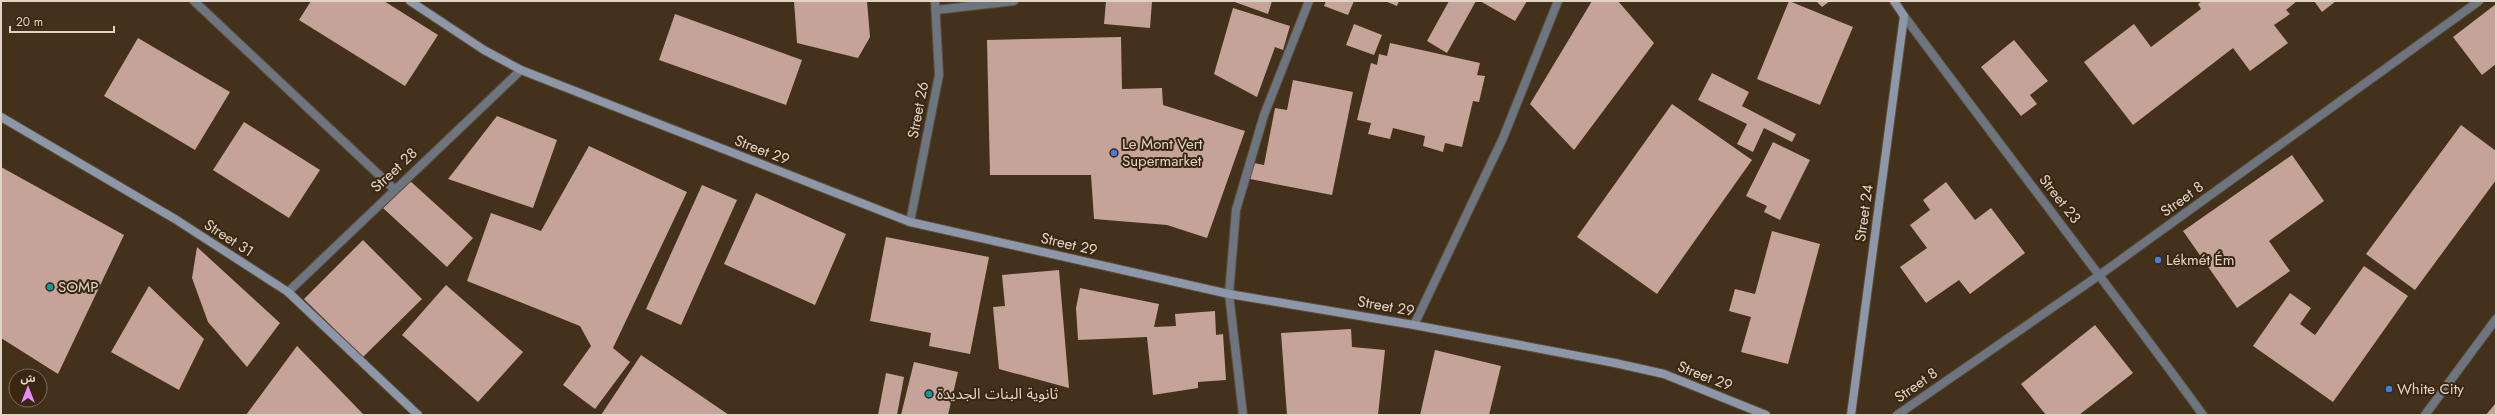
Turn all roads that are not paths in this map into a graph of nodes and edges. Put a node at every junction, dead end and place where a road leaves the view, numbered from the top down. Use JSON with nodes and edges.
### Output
{"nodes":[{"id":1,"x":194,"y":1,"type":"edge"},
{"id":2,"x":410,"y":1,"type":"edge"},
{"id":3,"x":935,"y":1,"type":"edge"},
{"id":4,"x":1014,"y":1,"type":"edge"},
{"id":5,"x":1309,"y":1,"type":"edge"},
{"id":6,"x":1558,"y":1,"type":"edge"},
{"id":7,"x":1894,"y":1,"type":"edge"},
{"id":8,"x":2479,"y":1,"type":"edge"},
{"id":9,"x":936,"y":10,"type":"junction"},
{"id":10,"x":1904,"y":16,"type":"junction"},
{"id":11,"x":521,"y":70,"type":"junction"},
{"id":12,"x":1,"y":117,"type":"edge"},
{"id":13,"x":394,"y":189,"type":"junction"},
{"id":14,"x":910,"y":222,"type":"junction"},
{"id":15,"x":2101,"y":274,"type":"junction"},
{"id":16,"x":288,"y":292,"type":"junction"},
{"id":17,"x":1229,"y":294,"type":"junction"},
{"id":18,"x":2496,"y":319,"type":"edge"},
{"id":19,"x":1414,"y":325,"type":"junction"},
{"id":20,"x":1757,"y":413,"type":"edge"},
{"id":21,"x":418,"y":415,"type":"edge"},
{"id":22,"x":1243,"y":415,"type":"edge"},
{"id":23,"x":1766,"y":415,"type":"edge"},
{"id":24,"x":1851,"y":415,"type":"edge"},
{"id":25,"x":1897,"y":415,"type":"edge"},
{"id":26,"x":2203,"y":415,"type":"edge"},
{"id":27,"x":2425,"y":415,"type":"edge"}],
"edges":[{"from":1,"to":13,"type":"street"},
{"from":2,"to":11,"type":"street","name":"Street 29"},
{"from":3,"to":9,"type":"street","name":"Street 26"},
{"from":4,"to":9,"type":"street"},
{"from":5,"to":17,"type":"street"},
{"from":6,"to":19,"type":"street"},
{"from":7,"to":10,"type":"street","name":"Street 23"},
{"from":8,"to":15,"type":"street","name":"Street 8"},
{"from":9,"to":14,"type":"street","name":"Street 26"},
{"from":10,"to":15,"type":"street","name":"Street 23"},
{"from":10,"to":24,"type":"street","name":"Street 24"},
{"from":11,"to":13,"type":"street","name":"Street 28"},
{"from":11,"to":14,"type":"street","name":"Street 29"},
{"from":12,"to":16,"type":"street","name":"Street 31"},
{"from":13,"to":16,"type":"street","name":"Street 28"},
{"from":14,"to":17,"type":"street","name":"Street 29"},
{"from":15,"to":25,"type":"street","name":"Street 8"},
{"from":15,"to":26,"type":"street","name":"Street 23"},
{"from":16,"to":21,"type":"street","name":"Street 31"},
{"from":17,"to":19,"type":"street","name":"Street 29"},
{"from":17,"to":22,"type":"street"},
{"from":18,"to":27,"type":"street"},
{"from":19,"to":20,"type":"street","name":"Street 29"},
{"from":20,"to":23,"type":"street","name":"Street 29"}]}
